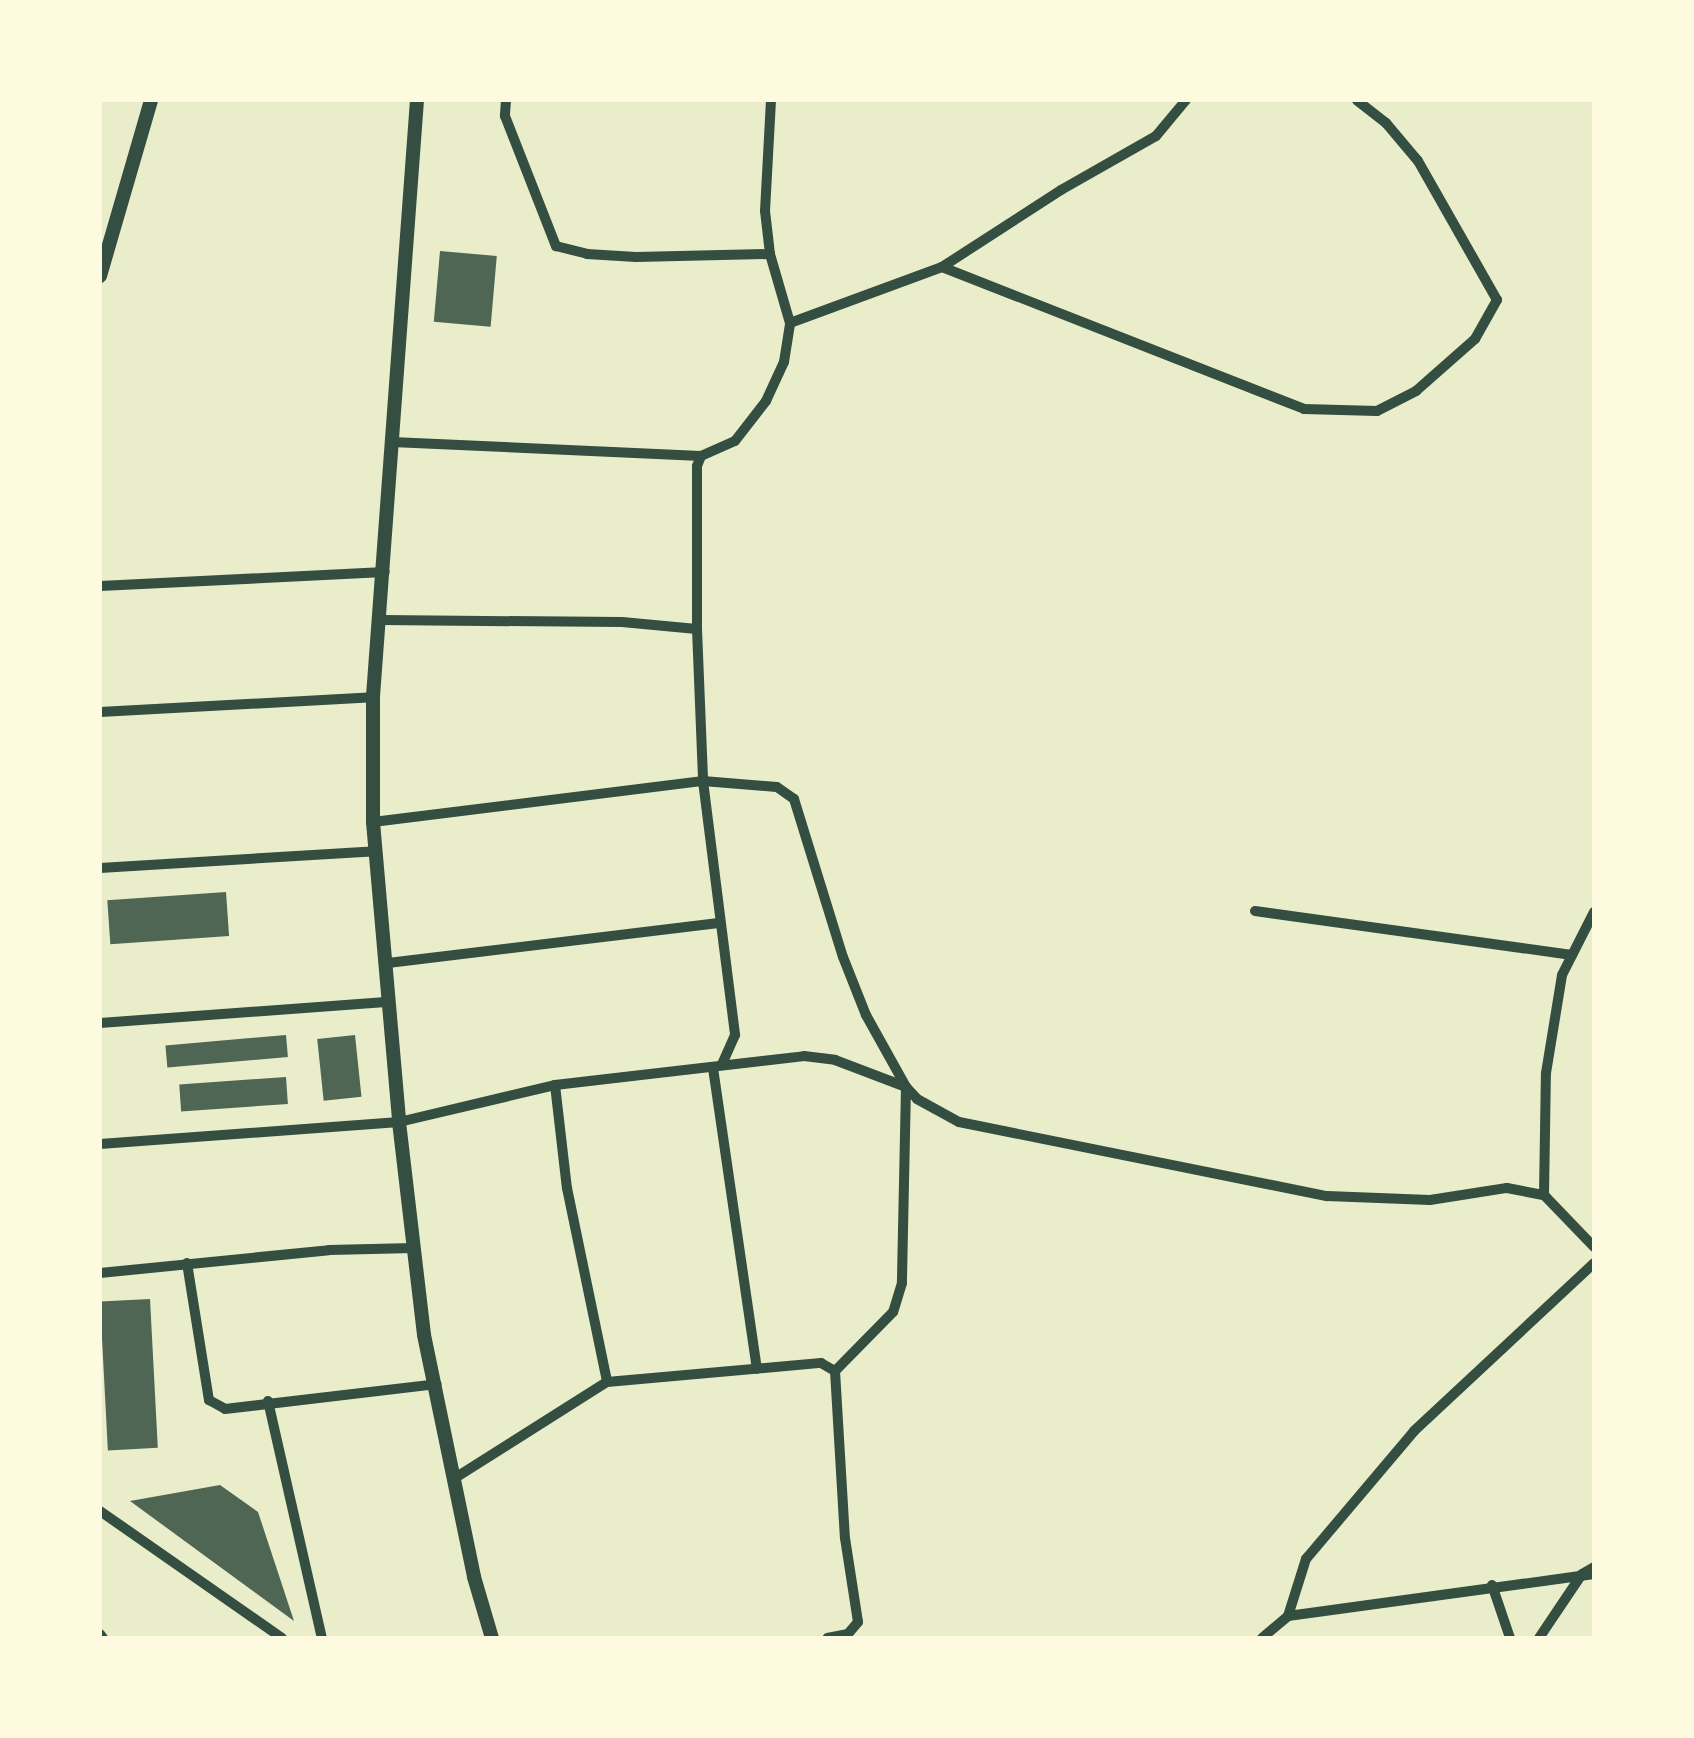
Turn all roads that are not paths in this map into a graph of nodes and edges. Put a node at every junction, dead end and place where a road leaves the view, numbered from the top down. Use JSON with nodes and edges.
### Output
{"nodes":[{"id":1,"x":151,"y":100,"type":"edge"},
{"id":2,"x":416,"y":100,"type":"edge"},
{"id":3,"x":506,"y":100,"type":"edge"},
{"id":4,"x":770,"y":100,"type":"edge"},
{"id":5,"x":1186,"y":100,"type":"edge"},
{"id":6,"x":1356,"y":100,"type":"edge"},
{"id":7,"x":770,"y":254,"type":"junction"},
{"id":8,"x":942,"y":267,"type":"junction"},
{"id":9,"x":100,"y":276,"type":"edge"},
{"id":10,"x":790,"y":323,"type":"junction"},
{"id":11,"x":392,"y":442,"type":"junction"},
{"id":12,"x":701,"y":456,"type":"junction"},
{"id":13,"x":385,"y":572,"type":"junction"},
{"id":14,"x":100,"y":586,"type":"edge"},
{"id":15,"x":381,"y":620,"type":"junction"},
{"id":16,"x":697,"y":629,"type":"junction"},
{"id":17,"x":373,"y":697,"type":"junction"},
{"id":18,"x":100,"y":712,"type":"edge"},
{"id":19,"x":703,"y":781,"type":"junction"},
{"id":20,"x":373,"y":822,"type":"junction"},
{"id":21,"x":375,"y":851,"type":"junction"},
{"id":22,"x":100,"y":868,"type":"edge"},
{"id":23,"x":1255,"y":911,"type":"dead end"},
{"id":24,"x":1594,"y":912,"type":"edge"},
{"id":25,"x":719,"y":923,"type":"junction"},
{"id":26,"x":1572,"y":955,"type":"junction"},
{"id":27,"x":388,"y":963,"type":"junction"},
{"id":28,"x":389,"y":1002,"type":"junction"},
{"id":29,"x":100,"y":1023,"type":"edge"},
{"id":30,"x":718,"y":1066,"type":"junction"},
{"id":31,"x":555,"y":1085,"type":"junction"},
{"id":32,"x":906,"y":1087,"type":"junction"},
{"id":33,"x":399,"y":1122,"type":"junction"},
{"id":34,"x":100,"y":1144,"type":"edge"},
{"id":35,"x":1544,"y":1196,"type":"junction"},
{"id":36,"x":1594,"y":1247,"type":"edge"},
{"id":37,"x":414,"y":1248,"type":"junction"},
{"id":38,"x":187,"y":1262,"type":"junction"},
{"id":39,"x":1594,"y":1263,"type":"edge"},
{"id":40,"x":100,"y":1272,"type":"edge"},
{"id":41,"x":757,"y":1369,"type":"junction"},
{"id":42,"x":835,"y":1371,"type":"junction"},
{"id":43,"x":608,"y":1382,"type":"junction"},
{"id":44,"x":437,"y":1384,"type":"junction"},
{"id":45,"x":268,"y":1401,"type":"junction"},
{"id":46,"x":455,"y":1478,"type":"junction"},
{"id":47,"x":100,"y":1511,"type":"edge"},
{"id":48,"x":1590,"y":1572,"type":"edge"},
{"id":49,"x":1492,"y":1585,"type":"junction"},
{"id":50,"x":1288,"y":1616,"type":"junction"},
{"id":51,"x":282,"y":1638,"type":"edge"},
{"id":52,"x":322,"y":1638,"type":"edge"},
{"id":53,"x":492,"y":1638,"type":"edge"},
{"id":54,"x":827,"y":1638,"type":"edge"},
{"id":55,"x":1262,"y":1638,"type":"edge"},
{"id":56,"x":1510,"y":1638,"type":"edge"},
{"id":57,"x":1539,"y":1638,"type":"edge"}],
"edges":[{"from":1,"to":9,"type":"street"},
{"from":2,"to":11,"type":"street"},
{"from":3,"to":7,"type":"street"},
{"from":4,"to":7,"type":"street"},
{"from":5,"to":8,"type":"street"},
{"from":6,"to":8,"type":"street"},
{"from":7,"to":10,"type":"street"},
{"from":8,"to":10,"type":"street"},
{"from":10,"to":12,"type":"street"},
{"from":11,"to":12,"type":"street"},
{"from":11,"to":13,"type":"street"},
{"from":12,"to":16,"type":"street"},
{"from":13,"to":14,"type":"street"},
{"from":13,"to":15,"type":"street"},
{"from":15,"to":16,"type":"street"},
{"from":15,"to":17,"type":"street"},
{"from":16,"to":19,"type":"street"},
{"from":17,"to":18,"type":"street"},
{"from":17,"to":20,"type":"street"},
{"from":19,"to":20,"type":"street"},
{"from":19,"to":25,"type":"street"},
{"from":19,"to":32,"type":"street"},
{"from":20,"to":21,"type":"street"},
{"from":21,"to":22,"type":"street"},
{"from":21,"to":27,"type":"street"},
{"from":23,"to":26,"type":"street"},
{"from":24,"to":26,"type":"street"},
{"from":25,"to":27,"type":"street"},
{"from":25,"to":30,"type":"street"},
{"from":26,"to":35,"type":"street"},
{"from":27,"to":28,"type":"street"},
{"from":28,"to":29,"type":"street"},
{"from":28,"to":33,"type":"street"},
{"from":30,"to":31,"type":"street"},
{"from":30,"to":32,"type":"street"},
{"from":30,"to":41,"type":"street"},
{"from":31,"to":33,"type":"street"},
{"from":31,"to":43,"type":"street"},
{"from":32,"to":35,"type":"street"},
{"from":32,"to":42,"type":"street"},
{"from":33,"to":34,"type":"street"},
{"from":33,"to":37,"type":"street"},
{"from":35,"to":36,"type":"street"},
{"from":37,"to":38,"type":"street"},
{"from":37,"to":44,"type":"street"},
{"from":38,"to":40,"type":"street"},
{"from":38,"to":45,"type":"street"},
{"from":39,"to":50,"type":"street"},
{"from":41,"to":42,"type":"street"},
{"from":41,"to":43,"type":"street"},
{"from":42,"to":54,"type":"street"},
{"from":43,"to":46,"type":"street"},
{"from":44,"to":45,"type":"street"},
{"from":44,"to":46,"type":"street"},
{"from":45,"to":52,"type":"street"},
{"from":46,"to":53,"type":"street"},
{"from":47,"to":51,"type":"street"},
{"from":48,"to":49,"type":"street"},
{"from":48,"to":57,"type":"street"},
{"from":49,"to":50,"type":"street"},
{"from":49,"to":56,"type":"street"},
{"from":50,"to":55,"type":"street"}]}
